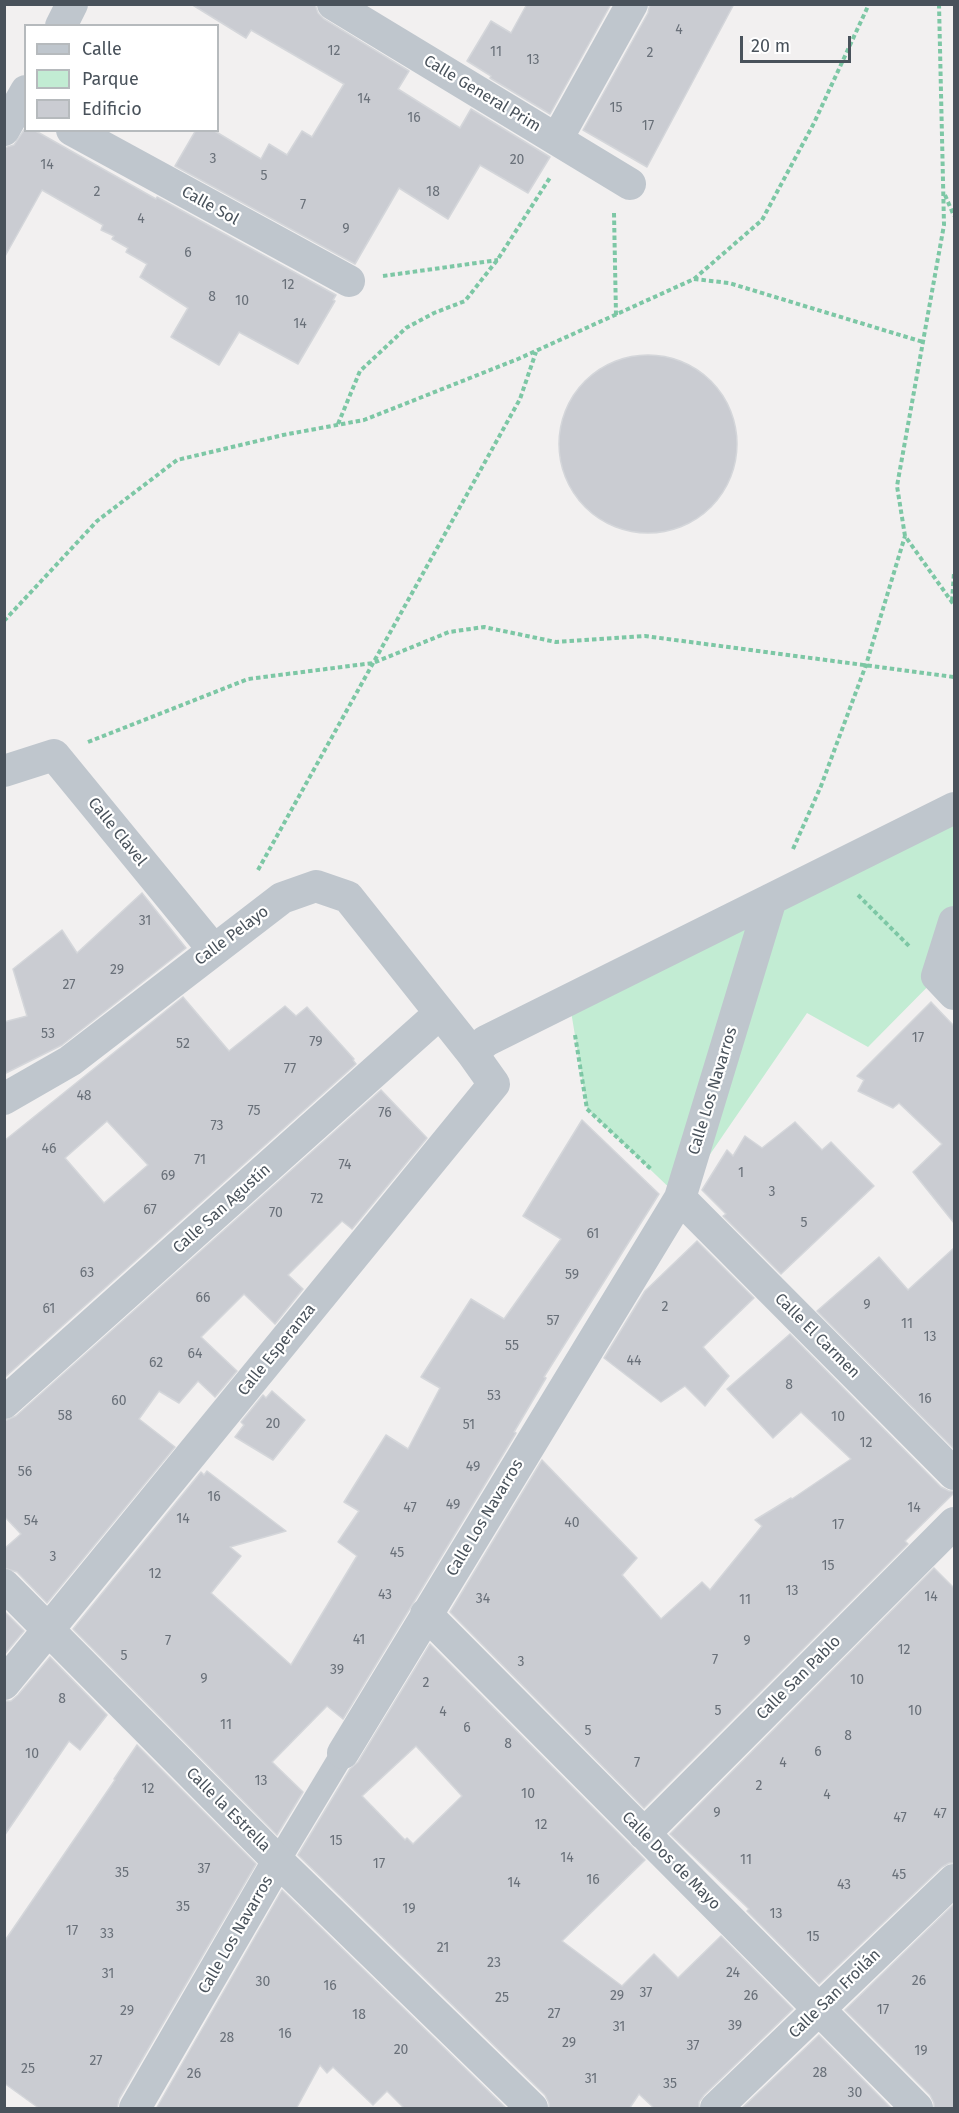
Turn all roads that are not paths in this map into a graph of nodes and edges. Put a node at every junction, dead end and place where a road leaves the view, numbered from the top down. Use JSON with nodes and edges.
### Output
{"nodes":[{"id":1,"x":72,"y":4,"type":"edge"},
{"id":2,"x":333,"y":4,"type":"edge"},
{"id":3,"x":632,"y":4,"type":"edge"},
{"id":4,"x":62,"y":24,"type":"edge"},
{"id":5,"x":23,"y":99,"type":"edge"},
{"id":6,"x":4,"y":130,"type":"edge"},
{"id":7,"x":76,"y":132,"type":"edge"},
{"id":8,"x":563,"y":143,"type":"junction"},
{"id":9,"x":622,"y":179,"type":"road end"},
{"id":10,"x":349,"y":281,"type":"road end"},
{"id":11,"x":4,"y":771,"type":"edge"},
{"id":12,"x":954,"y":808,"type":"edge"},
{"id":13,"x":771,"y":899,"type":"junction"},
{"id":14,"x":954,"y":922,"type":"edge"},
{"id":15,"x":213,"y":949,"type":"junction"},
{"id":16,"x":946,"y":985,"type":"edge"},
{"id":17,"x":439,"y":1014,"type":"junction"},
{"id":18,"x":472,"y":1053,"type":"junction"},
{"id":19,"x":4,"y":1100,"type":"edge"},
{"id":20,"x":680,"y":1198,"type":"junction"},
{"id":21,"x":4,"y":1403,"type":"edge"},
{"id":22,"x":954,"y":1474,"type":"edge"},
{"id":23,"x":954,"y":1523,"type":"edge"},
{"id":24,"x":4,"y":1585,"type":"edge"},
{"id":25,"x":426,"y":1614,"type":"junction"},
{"id":26,"x":50,"y":1629,"type":"junction"},
{"id":27,"x":4,"y":1684,"type":"edge"},
{"id":28,"x":343,"y":1753,"type":"joint"},
{"id":29,"x":644,"y":1834,"type":"junction"},
{"id":30,"x":278,"y":1861,"type":"junction"},
{"id":31,"x":954,"y":1880,"type":"edge"},
{"id":32,"x":819,"y":2009,"type":"junction"},
{"id":33,"x":135,"y":2109,"type":"edge"},
{"id":34,"x":532,"y":2109,"type":"edge"},
{"id":35,"x":716,"y":2109,"type":"edge"},
{"id":36,"x":917,"y":2109,"type":"edge"}],
"edges":[{"from":1,"to":4,"type":"street"},
{"from":2,"to":8,"type":"street","name":"Calle General Prim"},
{"from":3,"to":8,"type":"street"},
{"from":5,"to":6,"type":"street"},
{"from":7,"to":10,"type":"street","name":"Calle Sol"},
{"from":8,"to":9,"type":"street","name":"Calle General Prim"},
{"from":11,"to":15,"type":"street","name":"Calle Clavel"},
{"from":12,"to":13,"type":"street"},
{"from":13,"to":18,"type":"street"},
{"from":13,"to":20,"type":"street","name":"Calle Los Navarros"},
{"from":14,"to":16,"type":"street"},
{"from":15,"to":17,"type":"street","name":"Calle Pelayo"},
{"from":15,"to":19,"type":"street","name":"Calle Pelayo"},
{"from":17,"to":18,"type":"street","name":"Calle Esperanza"},
{"from":17,"to":21,"type":"street","name":"Calle San Agustín"},
{"from":18,"to":26,"type":"street","name":"Calle Esperanza"},
{"from":20,"to":22,"type":"street","name":"Calle El Carmen"},
{"from":20,"to":25,"type":"street","name":"Calle Los Navarros"},
{"from":23,"to":29,"type":"street","name":"Calle San Pablo"},
{"from":24,"to":26,"type":"street","name":"Calle la Estrella"},
{"from":25,"to":28,"type":"street","name":"Calle Los Navarros"},
{"from":25,"to":29,"type":"street","name":"Calle Dos de Mayo"},
{"from":26,"to":27,"type":"street","name":"Calle Esperanza"},
{"from":26,"to":30,"type":"street","name":"Calle la Estrella"},
{"from":28,"to":30,"type":"street","name":"Calle Los Navarros"},
{"from":29,"to":32,"type":"street","name":"Calle Dos de Mayo"},
{"from":30,"to":33,"type":"street","name":"Calle Los Navarros"},
{"from":30,"to":34,"type":"street","name":"Calle la Estrella"},
{"from":31,"to":32,"type":"street","name":"Calle San Froilán"},
{"from":32,"to":35,"type":"street","name":"Calle San Froilán"},
{"from":32,"to":36,"type":"street","name":"Calle Dos de Mayo"}]}
